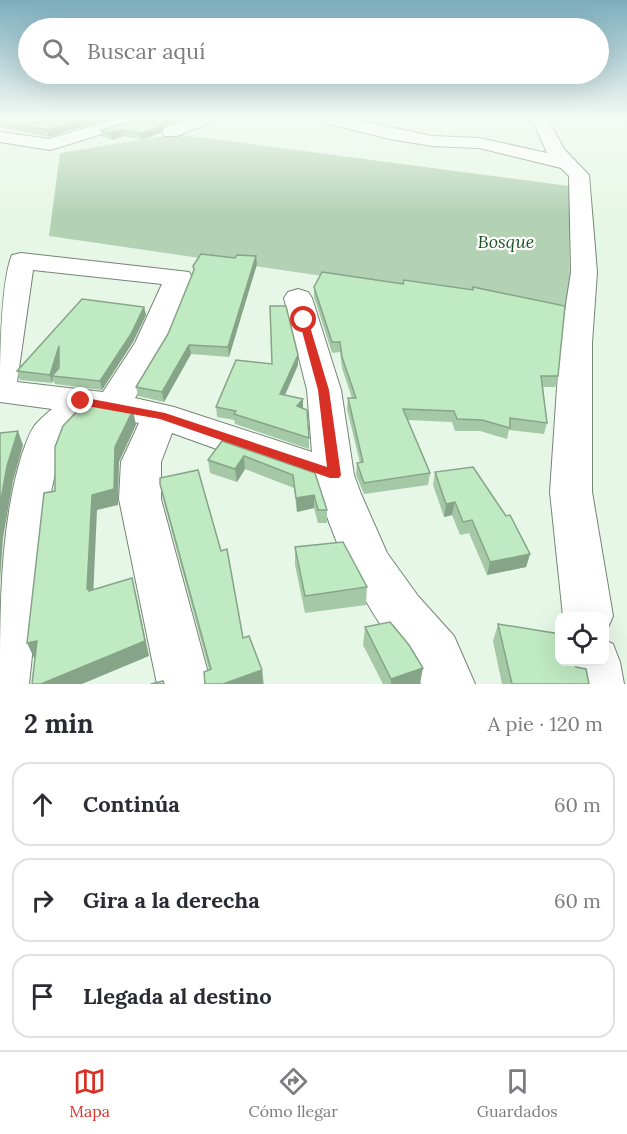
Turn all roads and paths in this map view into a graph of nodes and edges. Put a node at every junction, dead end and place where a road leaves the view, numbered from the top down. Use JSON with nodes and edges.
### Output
{"nodes":[{"id":1,"x":513,"y":151,"type":"edge"},
{"id":2,"x":555,"y":151,"type":"edge"},
{"id":3,"x":566,"y":163,"type":"junction"},
{"id":4,"x":298,"y":298,"type":"dead end"},
{"id":5,"x":0,"y":384,"type":"edge"},
{"id":6,"x":0,"y":391,"type":"edge"},
{"id":7,"x":97,"y":403,"type":"junction"},
{"id":8,"x":161,"y":416,"type":"junction"},
{"id":9,"x":334,"y":475,"type":"junction"},
{"id":10,"x":587,"y":612,"type":"edge"},
{"id":11,"x":595,"y":666,"type":"edge"},
{"id":12,"x":2,"y":684,"type":"edge"},
{"id":13,"x":184,"y":684,"type":"edge"},
{"id":14,"x":448,"y":684,"type":"edge"},
{"id":15,"x":597,"y":684,"type":"edge"}],
"edges":[{"from":1,"to":3,"type":"street"},
{"from":2,"to":3,"type":"street"},
{"from":3,"to":10,"type":"street"},
{"from":4,"to":9,"type":"street"},
{"from":5,"to":7,"type":"street"},
{"from":6,"to":7,"type":"street"},
{"from":7,"to":8,"type":"street"},
{"from":7,"to":12,"type":"street"},
{"from":8,"to":9,"type":"street"},
{"from":8,"to":13,"type":"street"},
{"from":9,"to":14,"type":"street"},
{"from":11,"to":15,"type":"street"}]}
